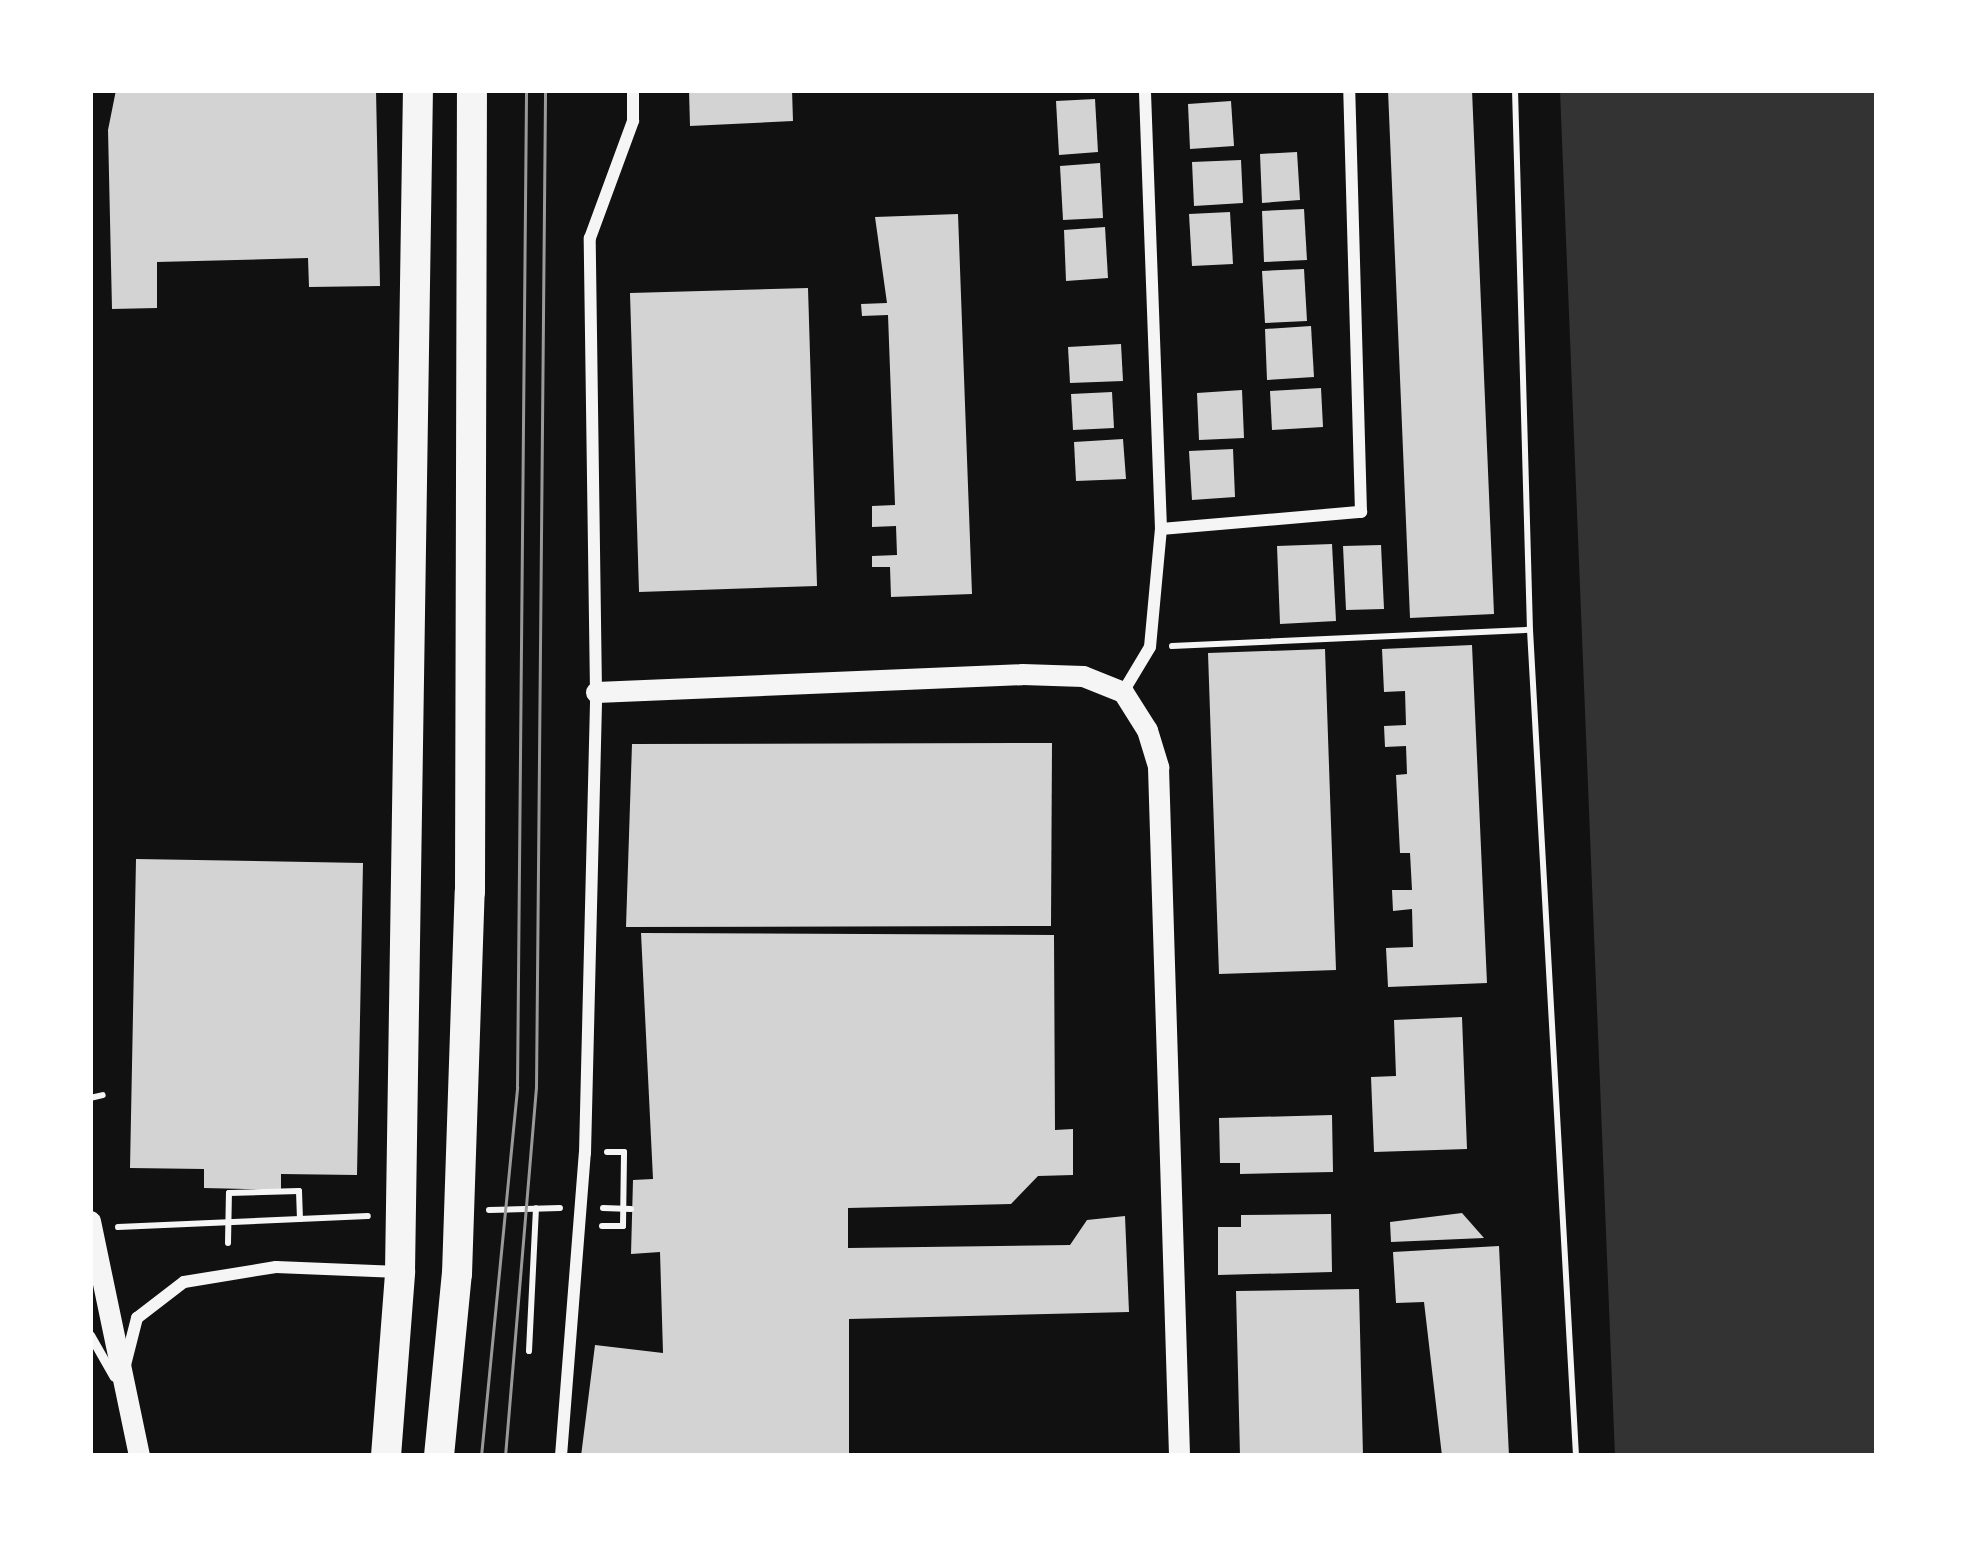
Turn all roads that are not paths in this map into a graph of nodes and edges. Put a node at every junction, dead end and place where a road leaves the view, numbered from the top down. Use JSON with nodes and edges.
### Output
{"nodes":[{"id":1,"x":418,"y":90,"type":"edge"},
{"id":2,"x":472,"y":90,"type":"edge"},
{"id":3,"x":633,"y":90,"type":"edge"},
{"id":4,"x":1145,"y":90,"type":"edge"},
{"id":5,"x":1349,"y":90,"type":"edge"},
{"id":6,"x":1161,"y":529,"type":"junction"},
{"id":7,"x":596,"y":692,"type":"junction"},
{"id":8,"x":1123,"y":692,"type":"junction"},
{"id":9,"x":90,"y":1221,"type":"edge"},
{"id":10,"x":400,"y":1272,"type":"junction"},
{"id":11,"x":90,"y":1334,"type":"edge"},
{"id":12,"x":120,"y":1387,"type":"junction"},
{"id":13,"x":139,"y":1456,"type":"edge"},
{"id":14,"x":386,"y":1456,"type":"edge"},
{"id":15,"x":439,"y":1456,"type":"edge"},
{"id":16,"x":561,"y":1456,"type":"edge"},
{"id":17,"x":1179,"y":1456,"type":"edge"}],
"edges":[{"from":1,"to":10,"type":"highway"},
{"from":2,"to":15,"type":"highway"},
{"from":3,"to":7,"type":"street"},
{"from":4,"to":6,"type":"street"},
{"from":5,"to":6,"type":"street"},
{"from":6,"to":8,"type":"street"},
{"from":7,"to":8,"type":"street"},
{"from":7,"to":16,"type":"street"},
{"from":8,"to":17,"type":"street"},
{"from":9,"to":12,"type":"street"},
{"from":10,"to":12,"type":"street"},
{"from":10,"to":14,"type":"highway"},
{"from":11,"to":12,"type":"lane"},
{"from":12,"to":13,"type":"street"}]}
